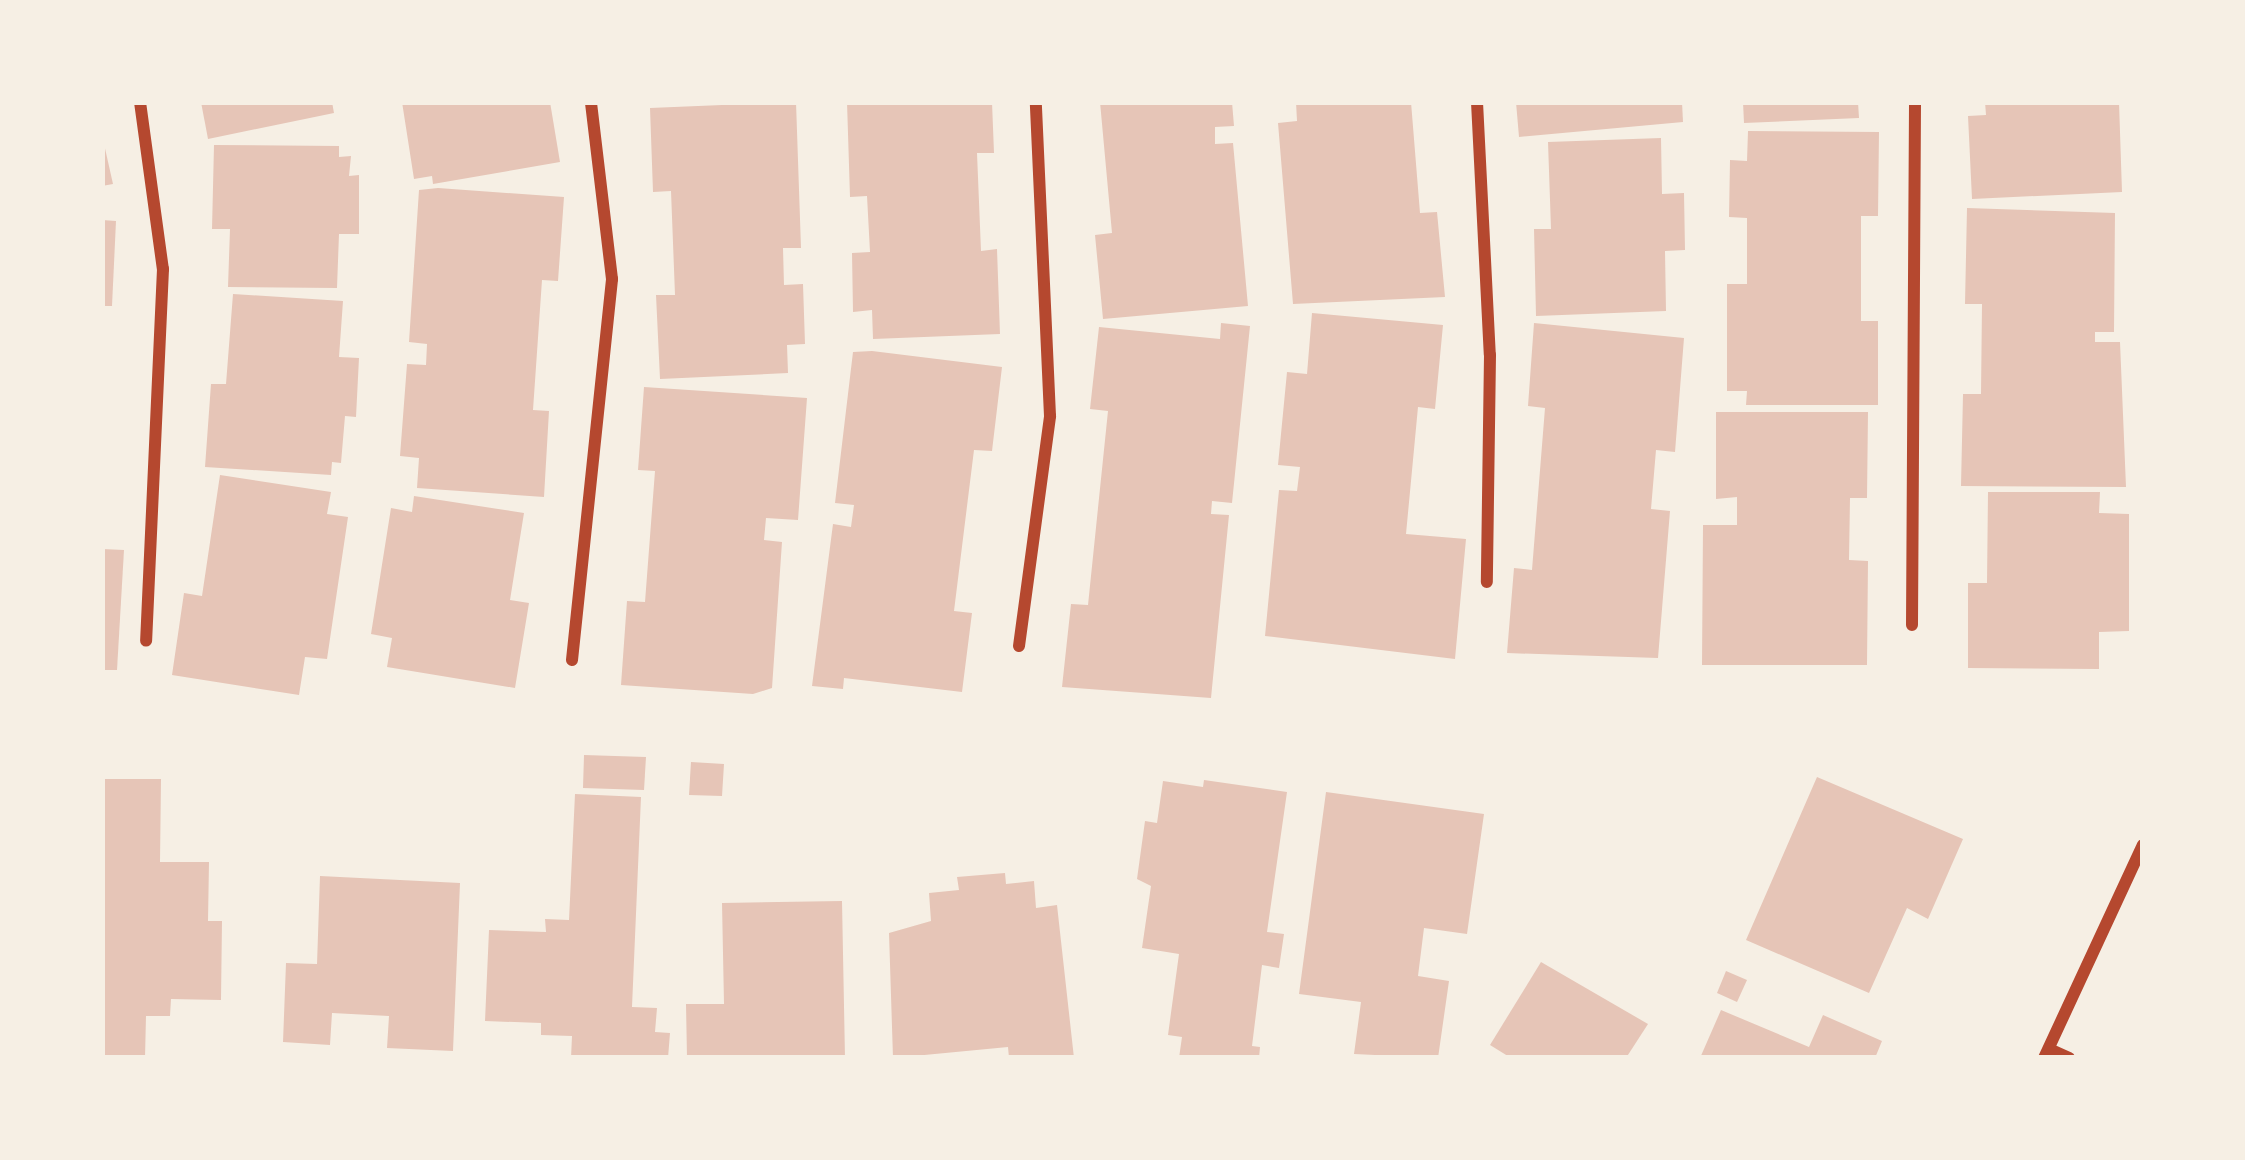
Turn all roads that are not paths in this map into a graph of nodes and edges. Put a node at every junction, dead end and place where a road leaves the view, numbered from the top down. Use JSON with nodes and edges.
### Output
{"nodes":[{"id":1,"x":140,"y":102,"type":"edge"},
{"id":2,"x":591,"y":102,"type":"edge"},
{"id":3,"x":1036,"y":102,"type":"edge"},
{"id":4,"x":1477,"y":102,"type":"edge"},
{"id":5,"x":1916,"y":102,"type":"edge"},
{"id":6,"x":1486,"y":583,"type":"dead end"},
{"id":7,"x":1912,"y":625,"type":"dead end"},
{"id":8,"x":146,"y":641,"type":"dead end"},
{"id":9,"x":1019,"y":646,"type":"dead end"},
{"id":10,"x":572,"y":660,"type":"dead end"},
{"id":11,"x":2143,"y":845,"type":"edge"},
{"id":12,"x":2047,"y":1054,"type":"edge"},
{"id":13,"x":2069,"y":1058,"type":"edge"}],
"edges":[{"from":1,"to":8,"type":"street"},
{"from":2,"to":10,"type":"street"},
{"from":3,"to":9,"type":"street"},
{"from":4,"to":6,"type":"street"},
{"from":5,"to":7,"type":"street"},
{"from":11,"to":12,"type":"street"},
{"from":12,"to":13,"type":"street"}]}
